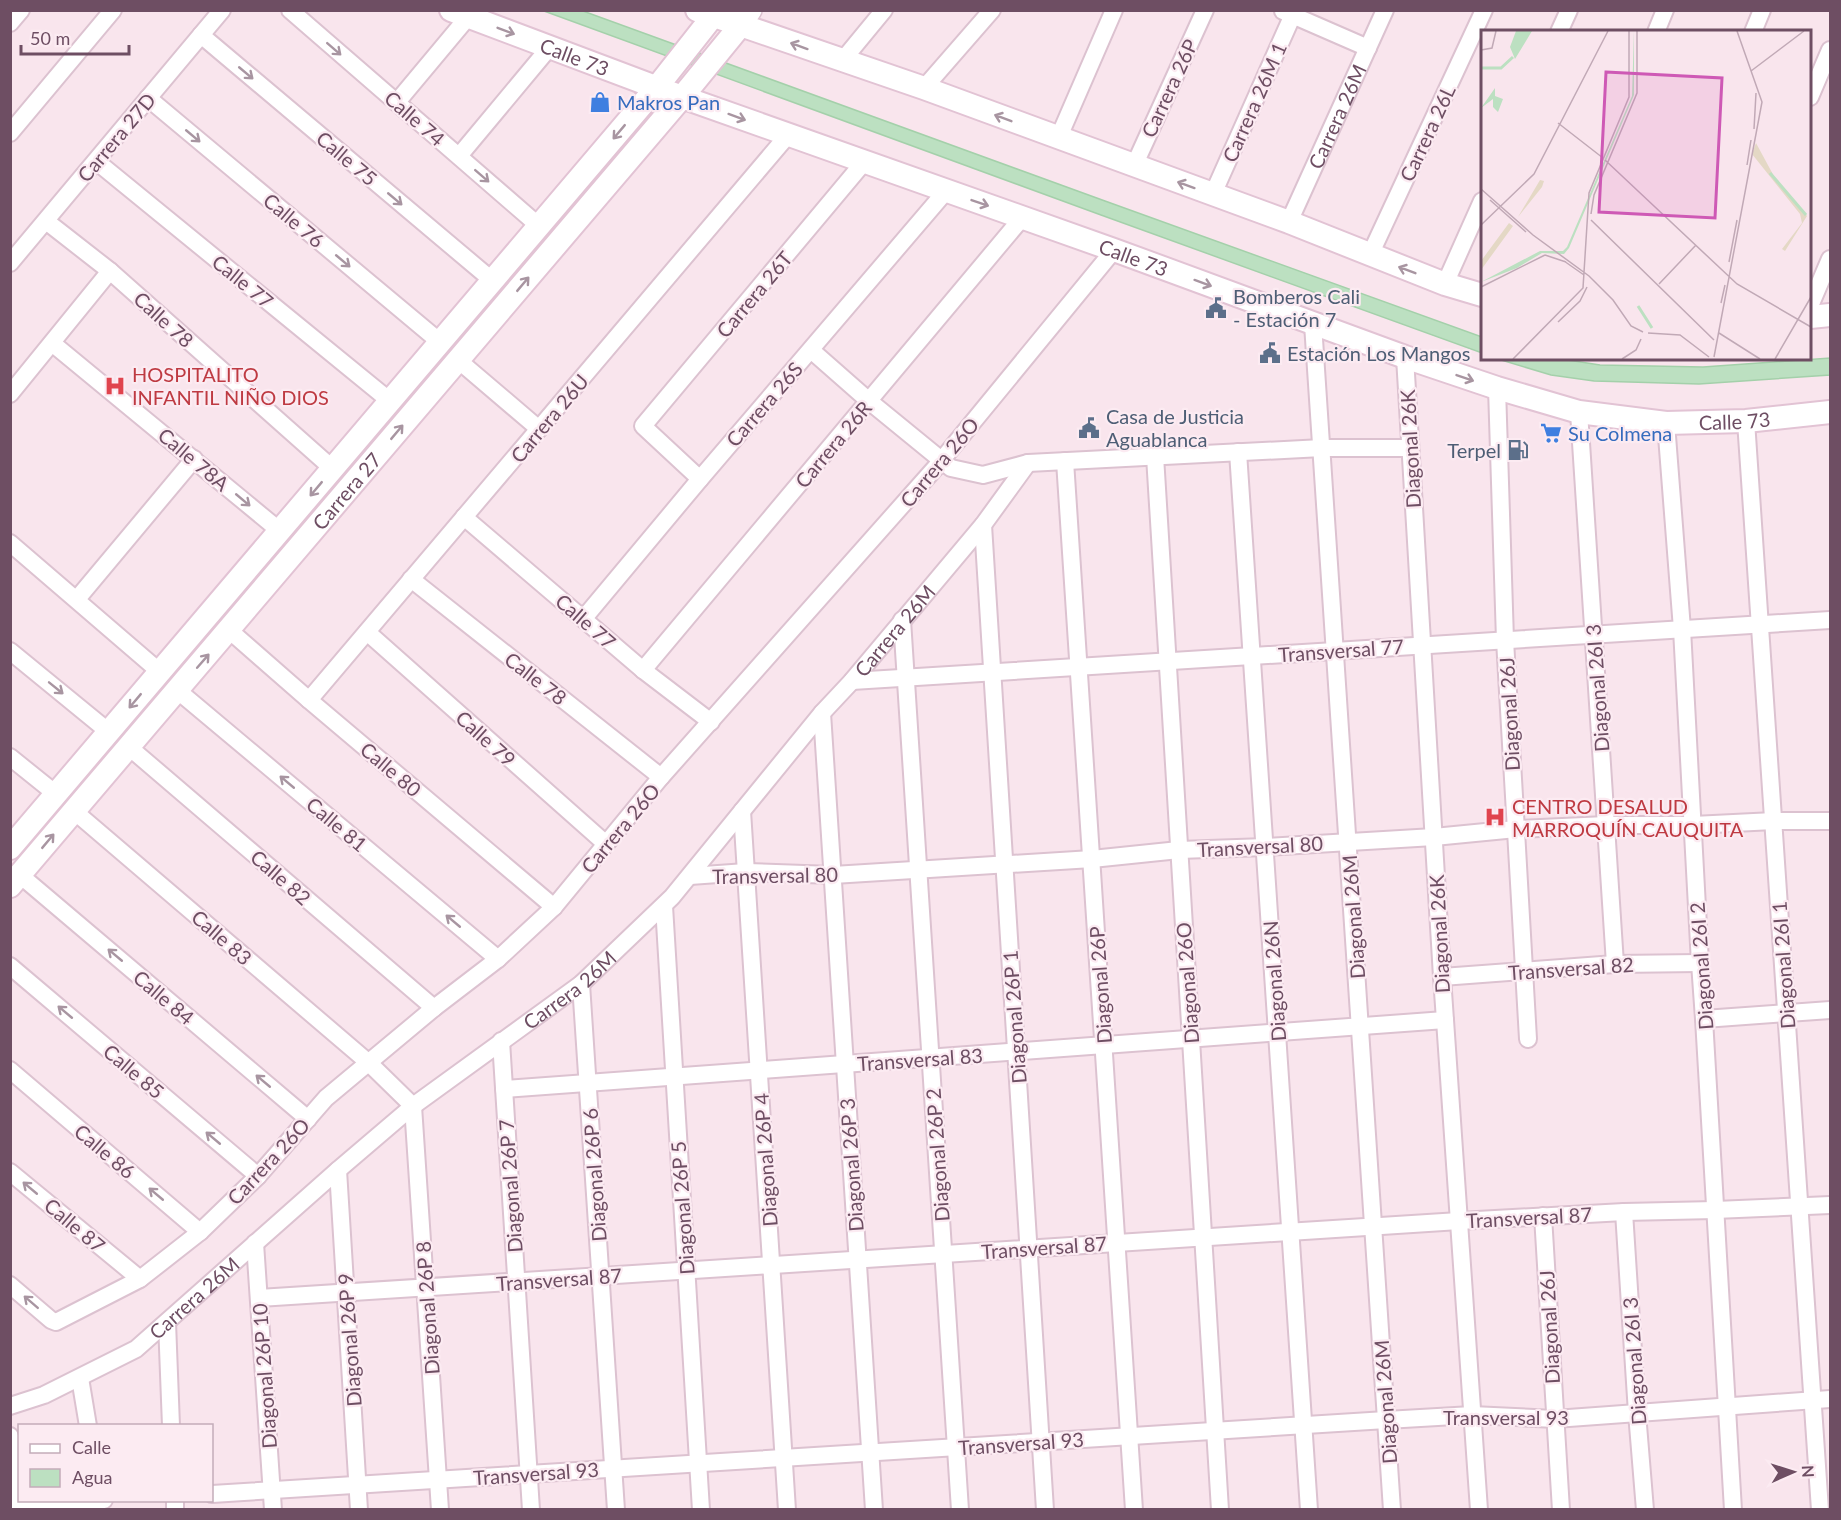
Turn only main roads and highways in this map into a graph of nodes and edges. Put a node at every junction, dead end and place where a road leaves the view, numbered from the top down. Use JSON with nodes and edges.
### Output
{"nodes":[{"id":1,"x":709,"y":12,"type":"edge"},
{"id":2,"x":460,"y":14,"type":"edge"},
{"id":3,"x":746,"y":18,"type":"edge"},
{"id":4,"x":657,"y":87,"type":"junction"},
{"id":5,"x":682,"y":97,"type":"junction"},
{"id":6,"x":1481,"y":296,"type":"edge"},
{"id":7,"x":1830,"y":315,"type":"edge"},
{"id":8,"x":1811,"y":317,"type":"edge"},
{"id":9,"x":1830,"y":412,"type":"edge"},
{"id":10,"x":10,"y":848,"type":"edge"},
{"id":11,"x":15,"y":880,"type":"edge"}],
"edges":[{"from":1,"to":3,"type":"main road"},
{"from":1,"to":4,"type":"main road"},
{"from":2,"to":4,"type":"main road","name":"Calle 73","one_way":true},
{"from":3,"to":5,"type":"main road"},
{"from":6,"to":3,"type":"main road","one_way":true},
{"from":4,"to":5,"type":"main road","name":"Calle 73"},
{"from":4,"to":10,"type":"main road","name":"Carrera 27","one_way":true},
{"from":5,"to":9,"type":"main road","name":"Calle 73","one_way":true},
{"from":11,"to":5,"type":"main road","name":"Carrera 27","one_way":true},
{"from":7,"to":8,"type":"main road"}]}
